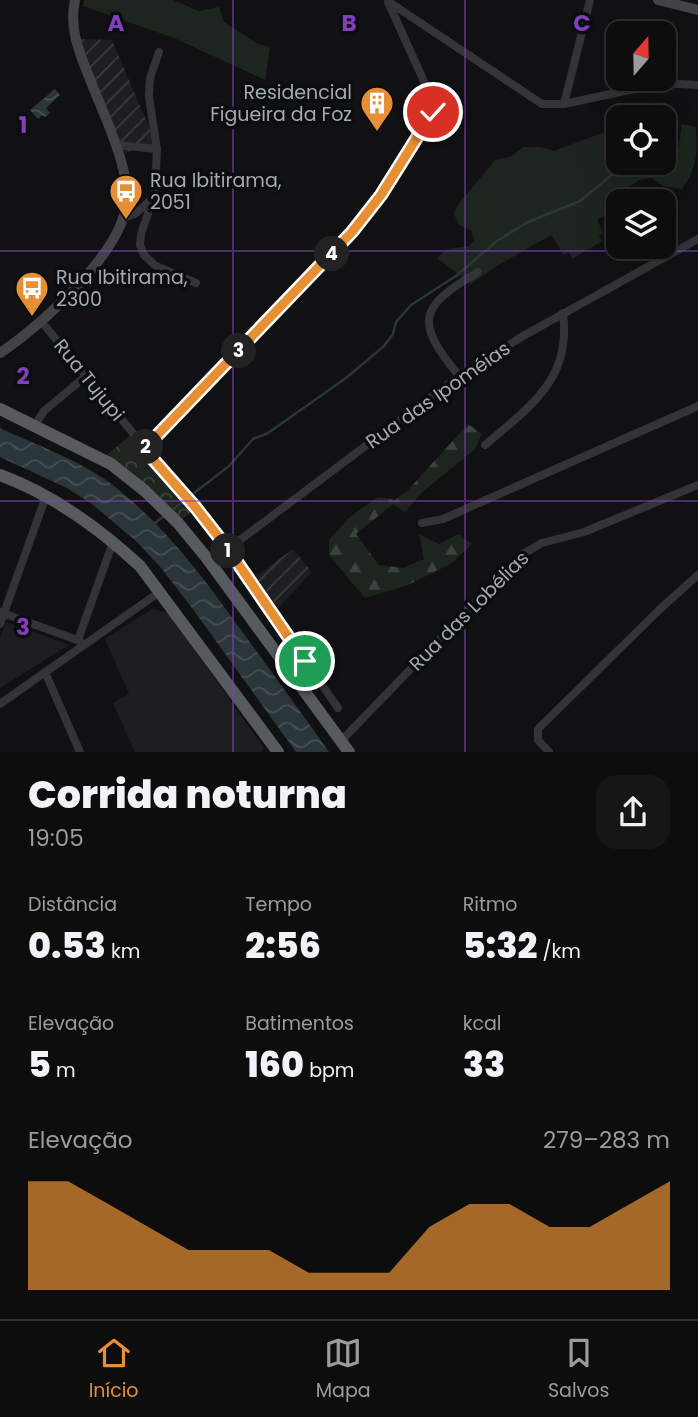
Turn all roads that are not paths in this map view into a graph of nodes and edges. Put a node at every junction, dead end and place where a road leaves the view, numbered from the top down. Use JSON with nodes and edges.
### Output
{"nodes":[{"id":1,"x":75,"y":0,"type":"edge"},
{"id":2,"x":590,"y":0,"type":"edge"},
{"id":3,"x":658,"y":0,"type":"edge"},
{"id":4,"x":387,"y":1,"type":"edge"},
{"id":5,"x":698,"y":10,"type":"edge"},
{"id":6,"x":159,"y":52,"type":"dead end"},
{"id":7,"x":698,"y":85,"type":"edge"},
{"id":8,"x":564,"y":104,"type":"junction"},
{"id":9,"x":116,"y":145,"type":"junction"},
{"id":10,"x":157,"y":149,"type":"junction"},
{"id":11,"x":155,"y":193,"type":"junction"},
{"id":12,"x":122,"y":218,"type":"junction"},
{"id":13,"x":698,"y":239,"type":"edge"},
{"id":14,"x":478,"y":272,"type":"dead end"},
{"id":15,"x":195,"y":284,"type":"dead end"},
{"id":16,"x":563,"y":313,"type":"junction"},
{"id":17,"x":41,"y":321,"type":"junction"},
{"id":18,"x":0,"y":353,"type":"edge"},
{"id":19,"x":86,"y":376,"type":"junction"},
{"id":20,"x":458,"y":376,"type":"junction"},
{"id":21,"x":698,"y":406,"type":"edge"},
{"id":22,"x":0,"y":409,"type":"edge"},
{"id":23,"x":34,"y":425,"type":"junction"},
{"id":24,"x":485,"y":445,"type":"dead end"},
{"id":25,"x":144,"y":449,"type":"junction"},
{"id":26,"x":0,"y":475,"type":"edge"},
{"id":27,"x":698,"y":485,"type":"edge"},
{"id":28,"x":46,"y":496,"type":"junction"},
{"id":29,"x":422,"y":523,"type":"dead end"},
{"id":30,"x":113,"y":542,"type":"junction"},
{"id":31,"x":228,"y":549,"type":"junction"},
{"id":32,"x":698,"y":575,"type":"edge"},
{"id":33,"x":161,"y":591,"type":"junction"},
{"id":34,"x":2,"y":613,"type":"edge"},
{"id":35,"x":0,"y":624,"type":"edge"},
{"id":36,"x":82,"y":641,"type":"junction"},
{"id":37,"x":45,"y":673,"type":"junction"},
{"id":38,"x":0,"y":704,"type":"edge"},
{"id":39,"x":338,"y":708,"type":"dead end"},
{"id":40,"x":345,"y":747,"type":"edge"},
{"id":41,"x":80,"y":752,"type":"edge"},
{"id":42,"x":278,"y":752,"type":"edge"},
{"id":43,"x":549,"y":752,"type":"edge"}],
"edges":[{"from":1,"to":9,"type":"main road"},
{"from":2,"to":8,"type":"street"},
{"from":3,"to":5,"type":"main road"},
{"from":4,"to":8,"type":"street"},
{"from":4,"to":25,"type":"street"},
{"from":6,"to":10,"type":"street"},
{"from":7,"to":8,"type":"street"},
{"from":9,"to":10,"type":"street"},
{"from":9,"to":12,"type":"main road"},
{"from":10,"to":11,"type":"street"},
{"from":11,"to":12,"type":"street"},
{"from":11,"to":15,"type":"street"},
{"from":12,"to":17,"type":"main road"},
{"from":13,"to":16,"type":"street","name":"Rua das Ipoméias"},
{"from":14,"to":20,"type":"street"},
{"from":16,"to":20,"type":"street","name":"Rua das Ipoméias"},
{"from":16,"to":24,"type":"street"},
{"from":17,"to":18,"type":"main road"},
{"from":17,"to":19,"type":"street","name":"Rua Tujupi"},
{"from":19,"to":23,"type":"street"},
{"from":19,"to":25,"type":"street","name":"Rua Tujupi"},
{"from":20,"to":31,"type":"street","name":"Rua das Ipoméias"},
{"from":21,"to":29,"type":"street"},
{"from":22,"to":23,"type":"highway"},
{"from":23,"to":40,"type":"highway"},
{"from":25,"to":31,"type":"street","name":"Rua Tujupi"},
{"from":26,"to":28,"type":"highway"},
{"from":27,"to":40,"type":"street","name":"Rua das Lobélias"},
{"from":28,"to":30,"type":"highway"},
{"from":28,"to":34,"type":"street"},
{"from":30,"to":33,"type":"highway"},
{"from":30,"to":36,"type":"street"},
{"from":31,"to":39,"type":"street","name":"Rua Tujupi"},
{"from":32,"to":43,"type":"street"},
{"from":33,"to":36,"type":"street"},
{"from":33,"to":42,"type":"highway"},
{"from":34,"to":35,"type":"street"},
{"from":34,"to":36,"type":"street"},
{"from":36,"to":37,"type":"street"},
{"from":37,"to":38,"type":"street"},
{"from":37,"to":41,"type":"street"}]}
